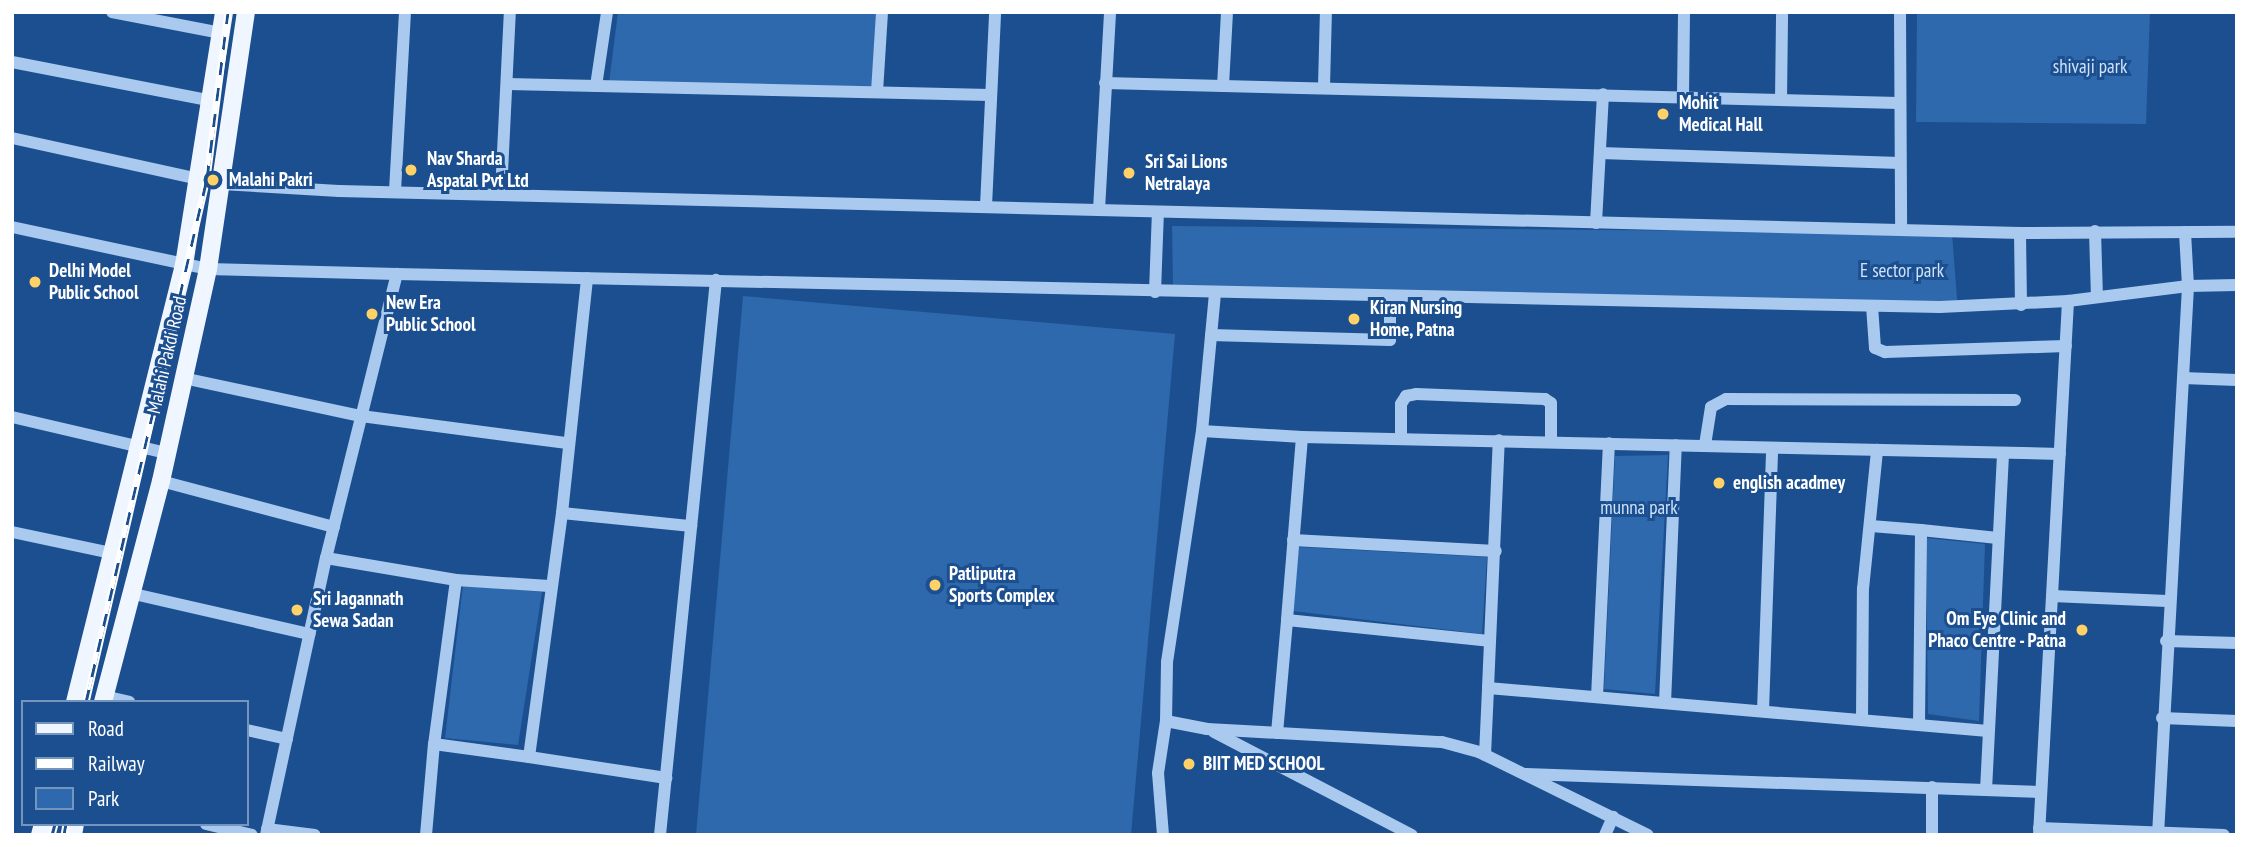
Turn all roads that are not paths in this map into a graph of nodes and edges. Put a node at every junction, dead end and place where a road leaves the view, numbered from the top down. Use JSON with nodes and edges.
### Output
{"nodes":[{"id":1,"x":112,"y":12,"type":"edge"},
{"id":2,"x":224,"y":12,"type":"edge"},
{"id":3,"x":246,"y":12,"type":"edge"},
{"id":4,"x":405,"y":12,"type":"edge"},
{"id":5,"x":510,"y":12,"type":"edge"},
{"id":6,"x":607,"y":12,"type":"edge"},
{"id":7,"x":882,"y":12,"type":"edge"},
{"id":8,"x":995,"y":12,"type":"edge"},
{"id":9,"x":1110,"y":12,"type":"edge"},
{"id":10,"x":1227,"y":12,"type":"edge"},
{"id":11,"x":1326,"y":12,"type":"edge"},
{"id":12,"x":1684,"y":12,"type":"edge"},
{"id":13,"x":1783,"y":12,"type":"edge"},
{"id":14,"x":1900,"y":12,"type":"edge"},
{"id":15,"x":221,"y":33,"type":"junction"},
{"id":16,"x":12,"y":62,"type":"edge"},
{"id":17,"x":1105,"y":83,"type":"junction"},
{"id":18,"x":507,"y":84,"type":"junction"},
{"id":19,"x":596,"y":86,"type":"junction"},
{"id":20,"x":1223,"y":86,"type":"junction"},
{"id":21,"x":1324,"y":86,"type":"junction"},
{"id":22,"x":877,"y":92,"type":"junction"},
{"id":23,"x":1603,"y":94,"type":"junction"},
{"id":24,"x":990,"y":95,"type":"junction"},
{"id":25,"x":1684,"y":96,"type":"junction"},
{"id":26,"x":1781,"y":100,"type":"junction"},
{"id":27,"x":213,"y":102,"type":"junction"},
{"id":28,"x":1899,"y":103,"type":"junction"},
{"id":29,"x":12,"y":138,"type":"edge"},
{"id":30,"x":1600,"y":153,"type":"junction"},
{"id":31,"x":1900,"y":163,"type":"junction"},
{"id":32,"x":196,"y":179,"type":"junction"},
{"id":33,"x":220,"y":184,"type":"junction"},
{"id":34,"x":395,"y":191,"type":"junction"},
{"id":35,"x":501,"y":193,"type":"junction"},
{"id":36,"x":986,"y":206,"type":"junction"},
{"id":37,"x":1099,"y":210,"type":"junction"},
{"id":38,"x":1158,"y":212,"type":"junction"},
{"id":39,"x":1596,"y":223,"type":"junction"},
{"id":40,"x":12,"y":227,"type":"edge"},
{"id":41,"x":1901,"y":228,"type":"junction"},
{"id":42,"x":2095,"y":230,"type":"junction"},
{"id":43,"x":2185,"y":232,"type":"junction"},
{"id":44,"x":2237,"y":232,"type":"edge"},
{"id":45,"x":2021,"y":233,"type":"junction"},
{"id":46,"x":184,"y":265,"type":"junction"},
{"id":47,"x":208,"y":269,"type":"junction"},
{"id":48,"x":397,"y":274,"type":"junction"},
{"id":49,"x":587,"y":278,"type":"junction"},
{"id":50,"x":716,"y":280,"type":"junction"},
{"id":51,"x":2237,"y":285,"type":"edge"},
{"id":52,"x":2188,"y":286,"type":"junction"},
{"id":53,"x":1155,"y":292,"type":"junction"},
{"id":54,"x":1215,"y":294,"type":"junction"},
{"id":55,"x":2097,"y":297,"type":"junction"},
{"id":56,"x":1390,"y":298,"type":"junction"},
{"id":57,"x":2068,"y":302,"type":"junction"},
{"id":58,"x":2021,"y":304,"type":"junction"},
{"id":59,"x":1872,"y":306,"type":"junction"},
{"id":60,"x":1211,"y":335,"type":"junction"},
{"id":61,"x":2066,"y":346,"type":"junction"},
{"id":62,"x":162,"y":356,"type":"junction"},
{"id":63,"x":185,"y":369,"type":"junction"},
{"id":64,"x":2183,"y":378,"type":"junction"},
{"id":65,"x":2237,"y":380,"type":"edge"},
{"id":66,"x":2015,"y":400,"type":"dead end"},
{"id":67,"x":361,"y":416,"type":"junction"},
{"id":68,"x":12,"y":417,"type":"edge"},
{"id":69,"x":1202,"y":431,"type":"junction"},
{"id":70,"x":1302,"y":437,"type":"junction"},
{"id":71,"x":1401,"y":438,"type":"junction"},
{"id":72,"x":1499,"y":440,"type":"junction"},
{"id":73,"x":1552,"y":441,"type":"junction"},
{"id":74,"x":567,"y":443,"type":"junction"},
{"id":75,"x":1609,"y":443,"type":"junction"},
{"id":76,"x":1676,"y":445,"type":"junction"},
{"id":77,"x":1705,"y":445,"type":"junction"},
{"id":78,"x":139,"y":447,"type":"junction"},
{"id":79,"x":1772,"y":448,"type":"junction"},
{"id":80,"x":1877,"y":450,"type":"junction"},
{"id":81,"x":167,"y":453,"type":"junction"},
{"id":82,"x":2003,"y":454,"type":"junction"},
{"id":83,"x":2060,"y":454,"type":"junction"},
{"id":84,"x":161,"y":481,"type":"junction"},
{"id":85,"x":562,"y":513,"type":"junction"},
{"id":86,"x":691,"y":526,"type":"junction"},
{"id":87,"x":1871,"y":526,"type":"junction"},
{"id":88,"x":334,"y":527,"type":"junction"},
{"id":89,"x":1921,"y":530,"type":"junction"},
{"id":90,"x":12,"y":532,"type":"edge"},
{"id":91,"x":1998,"y":538,"type":"junction"},
{"id":92,"x":1293,"y":540,"type":"junction"},
{"id":93,"x":1496,"y":551,"type":"junction"},
{"id":94,"x":112,"y":553,"type":"junction"},
{"id":95,"x":326,"y":558,"type":"junction"},
{"id":96,"x":456,"y":580,"type":"junction"},
{"id":97,"x":549,"y":586,"type":"junction"},
{"id":98,"x":134,"y":593,"type":"junction"},
{"id":99,"x":2052,"y":596,"type":"junction"},
{"id":100,"x":2167,"y":601,"type":"junction"},
{"id":101,"x":1287,"y":620,"type":"junction"},
{"id":102,"x":309,"y":634,"type":"junction"},
{"id":103,"x":1489,"y":641,"type":"junction"},
{"id":104,"x":2166,"y":641,"type":"junction"},
{"id":105,"x":2237,"y":643,"type":"edge"},
{"id":106,"x":1488,"y":688,"type":"junction"},
{"id":107,"x":1597,"y":697,"type":"junction"},
{"id":108,"x":103,"y":699,"type":"edge"},
{"id":109,"x":75,"y":700,"type":"edge"},
{"id":110,"x":1665,"y":702,"type":"junction"},
{"id":111,"x":1762,"y":711,"type":"junction"},
{"id":112,"x":2162,"y":718,"type":"junction"},
{"id":113,"x":1166,"y":720,"type":"junction"},
{"id":114,"x":1862,"y":720,"type":"junction"},
{"id":115,"x":2237,"y":721,"type":"edge"},
{"id":116,"x":1919,"y":725,"type":"junction"},
{"id":117,"x":1207,"y":729,"type":"junction"},
{"id":118,"x":248,"y":730,"type":"edge"},
{"id":119,"x":1988,"y":731,"type":"junction"},
{"id":120,"x":1277,"y":733,"type":"junction"},
{"id":121,"x":287,"y":739,"type":"junction"},
{"id":122,"x":434,"y":744,"type":"junction"},
{"id":123,"x":1485,"y":755,"type":"junction"},
{"id":124,"x":529,"y":757,"type":"junction"},
{"id":125,"x":1526,"y":774,"type":"junction"},
{"id":126,"x":666,"y":778,"type":"junction"},
{"id":127,"x":1932,"y":788,"type":"junction"},
{"id":128,"x":1986,"y":790,"type":"junction"},
{"id":129,"x":2040,"y":792,"type":"junction"},
{"id":130,"x":1613,"y":817,"type":"junction"},
{"id":131,"x":214,"y":826,"type":"edge"},
{"id":132,"x":2039,"y":831,"type":"edge"},
{"id":133,"x":267,"y":832,"type":"edge"},
{"id":134,"x":1166,"y":833,"type":"edge"},
{"id":135,"x":2158,"y":833,"type":"edge"},
{"id":136,"x":252,"y":835,"type":"edge"},
{"id":137,"x":315,"y":835,"type":"edge"},
{"id":138,"x":426,"y":835,"type":"edge"},
{"id":139,"x":660,"y":835,"type":"edge"},
{"id":140,"x":1412,"y":835,"type":"edge"},
{"id":141,"x":1605,"y":835,"type":"edge"},
{"id":142,"x":1648,"y":835,"type":"edge"},
{"id":143,"x":1931,"y":835,"type":"edge"},
{"id":144,"x":2224,"y":835,"type":"edge"}],
"edges":[{"from":1,"to":15,"type":"street"},
{"from":2,"to":15,"type":"main road"},
{"from":3,"to":33,"type":"main road","name":"Malahi Pakdi Road"},
{"from":4,"to":34,"type":"street"},
{"from":5,"to":18,"type":"street"},
{"from":6,"to":19,"type":"street"},
{"from":7,"to":22,"type":"street"},
{"from":8,"to":24,"type":"street"},
{"from":9,"to":17,"type":"street"},
{"from":10,"to":20,"type":"street"},
{"from":11,"to":21,"type":"street"},
{"from":12,"to":25,"type":"street"},
{"from":13,"to":26,"type":"street"},
{"from":14,"to":28,"type":"street"},
{"from":15,"to":27,"type":"main road"},
{"from":16,"to":27,"type":"street"},
{"from":17,"to":20,"type":"street"},
{"from":17,"to":37,"type":"street"},
{"from":18,"to":19,"type":"street"},
{"from":18,"to":35,"type":"street"},
{"from":19,"to":22,"type":"street"},
{"from":20,"to":21,"type":"street"},
{"from":21,"to":23,"type":"street"},
{"from":22,"to":24,"type":"street"},
{"from":23,"to":25,"type":"street"},
{"from":23,"to":30,"type":"street"},
{"from":24,"to":36,"type":"street"},
{"from":25,"to":26,"type":"street"},
{"from":26,"to":28,"type":"street"},
{"from":27,"to":32,"type":"main road"},
{"from":28,"to":31,"type":"street"},
{"from":29,"to":32,"type":"street"},
{"from":30,"to":31,"type":"street"},
{"from":30,"to":39,"type":"street"},
{"from":31,"to":41,"type":"street"},
{"from":32,"to":33,"type":"street"},
{"from":32,"to":46,"type":"main road"},
{"from":33,"to":34,"type":"street"},
{"from":33,"to":47,"type":"main road","name":"Malahi Pakdi Road"},
{"from":34,"to":35,"type":"street"},
{"from":35,"to":36,"type":"street"},
{"from":36,"to":37,"type":"street"},
{"from":37,"to":38,"type":"street"},
{"from":38,"to":39,"type":"street"},
{"from":38,"to":53,"type":"street"},
{"from":39,"to":41,"type":"street"},
{"from":40,"to":46,"type":"street"},
{"from":41,"to":45,"type":"street"},
{"from":42,"to":43,"type":"street"},
{"from":42,"to":45,"type":"street"},
{"from":42,"to":55,"type":"street"},
{"from":43,"to":44,"type":"street"},
{"from":43,"to":52,"type":"street"},
{"from":45,"to":58,"type":"street"},
{"from":46,"to":47,"type":"street"},
{"from":46,"to":62,"type":"main road"},
{"from":47,"to":48,"type":"street"},
{"from":47,"to":63,"type":"main road","name":"Malahi Pakdi Road"},
{"from":48,"to":49,"type":"street"},
{"from":48,"to":67,"type":"street"},
{"from":49,"to":50,"type":"street"},
{"from":49,"to":74,"type":"street"},
{"from":50,"to":53,"type":"street"},
{"from":50,"to":86,"type":"street"},
{"from":51,"to":52,"type":"street"},
{"from":52,"to":55,"type":"street"},
{"from":52,"to":64,"type":"street"},
{"from":53,"to":54,"type":"street"},
{"from":54,"to":56,"type":"street"},
{"from":54,"to":60,"type":"street"},
{"from":55,"to":57,"type":"street"},
{"from":56,"to":59,"type":"street"},
{"from":56,"to":60,"type":"street"},
{"from":57,"to":58,"type":"street"},
{"from":57,"to":61,"type":"street"},
{"from":58,"to":59,"type":"street"},
{"from":59,"to":61,"type":"street"},
{"from":60,"to":69,"type":"street"},
{"from":61,"to":83,"type":"street"},
{"from":62,"to":63,"type":"main road"},
{"from":62,"to":78,"type":"main road"},
{"from":63,"to":67,"type":"street"},
{"from":63,"to":81,"type":"main road","name":"Malahi Pakdi Road"},
{"from":64,"to":65,"type":"street"},
{"from":64,"to":100,"type":"street"},
{"from":66,"to":77,"type":"street"},
{"from":67,"to":74,"type":"street"},
{"from":67,"to":88,"type":"street"},
{"from":68,"to":78,"type":"street"},
{"from":69,"to":70,"type":"street"},
{"from":69,"to":113,"type":"street"},
{"from":70,"to":71,"type":"street"},
{"from":70,"to":92,"type":"street"},
{"from":71,"to":72,"type":"street"},
{"from":71,"to":73,"type":"street"},
{"from":72,"to":73,"type":"street"},
{"from":72,"to":93,"type":"street"},
{"from":73,"to":75,"type":"street"},
{"from":74,"to":85,"type":"street"},
{"from":75,"to":76,"type":"street"},
{"from":75,"to":107,"type":"street"},
{"from":76,"to":77,"type":"street"},
{"from":76,"to":110,"type":"street"},
{"from":77,"to":79,"type":"street"},
{"from":78,"to":81,"type":"street"},
{"from":78,"to":94,"type":"main road"},
{"from":79,"to":80,"type":"street"},
{"from":79,"to":111,"type":"street"},
{"from":80,"to":82,"type":"street"},
{"from":80,"to":87,"type":"street"},
{"from":81,"to":84,"type":"main road","name":"Malahi Pakdi Road"},
{"from":82,"to":83,"type":"street"},
{"from":82,"to":91,"type":"street"},
{"from":83,"to":99,"type":"street"},
{"from":84,"to":88,"type":"street"},
{"from":84,"to":98,"type":"main road","name":"Malahi Pakdi Road"},
{"from":85,"to":86,"type":"street"},
{"from":85,"to":97,"type":"street"},
{"from":86,"to":126,"type":"street"},
{"from":87,"to":89,"type":"street"},
{"from":87,"to":114,"type":"street"},
{"from":88,"to":95,"type":"street"},
{"from":89,"to":91,"type":"street"},
{"from":89,"to":116,"type":"street"},
{"from":90,"to":94,"type":"street"},
{"from":91,"to":119,"type":"street"},
{"from":92,"to":93,"type":"street"},
{"from":92,"to":101,"type":"street"},
{"from":93,"to":103,"type":"street"},
{"from":94,"to":109,"type":"main road"},
{"from":95,"to":96,"type":"street"},
{"from":95,"to":102,"type":"street"},
{"from":96,"to":97,"type":"street"},
{"from":96,"to":122,"type":"street"},
{"from":97,"to":124,"type":"street"},
{"from":98,"to":102,"type":"street"},
{"from":98,"to":108,"type":"main road","name":"Malahi Pakdi Road"},
{"from":99,"to":100,"type":"street"},
{"from":99,"to":129,"type":"street"},
{"from":100,"to":104,"type":"street"},
{"from":101,"to":103,"type":"street"},
{"from":101,"to":120,"type":"street"},
{"from":102,"to":121,"type":"street"},
{"from":103,"to":106,"type":"street"},
{"from":104,"to":105,"type":"street"},
{"from":104,"to":112,"type":"street"},
{"from":106,"to":107,"type":"street"},
{"from":106,"to":123,"type":"street"},
{"from":107,"to":110,"type":"street"},
{"from":110,"to":111,"type":"street"},
{"from":111,"to":114,"type":"street"},
{"from":112,"to":115,"type":"street"},
{"from":112,"to":135,"type":"street"},
{"from":113,"to":117,"type":"street"},
{"from":113,"to":134,"type":"street"},
{"from":114,"to":116,"type":"street"},
{"from":116,"to":119,"type":"street"},
{"from":117,"to":120,"type":"street"},
{"from":117,"to":140,"type":"street"},
{"from":118,"to":121,"type":"street"},
{"from":119,"to":128,"type":"street"},
{"from":120,"to":123,"type":"street"},
{"from":121,"to":133,"type":"street"},
{"from":122,"to":124,"type":"street"},
{"from":122,"to":138,"type":"street"},
{"from":123,"to":125,"type":"street"},
{"from":124,"to":126,"type":"street"},
{"from":125,"to":127,"type":"street"},
{"from":125,"to":130,"type":"street"},
{"from":126,"to":139,"type":"street"},
{"from":127,"to":128,"type":"street"},
{"from":127,"to":143,"type":"street"},
{"from":128,"to":129,"type":"street"},
{"from":129,"to":132,"type":"street"},
{"from":130,"to":141,"type":"street"},
{"from":130,"to":142,"type":"street"},
{"from":131,"to":136,"type":"street"},
{"from":132,"to":135,"type":"street"},
{"from":133,"to":137,"type":"street"},
{"from":135,"to":144,"type":"street"}]}
